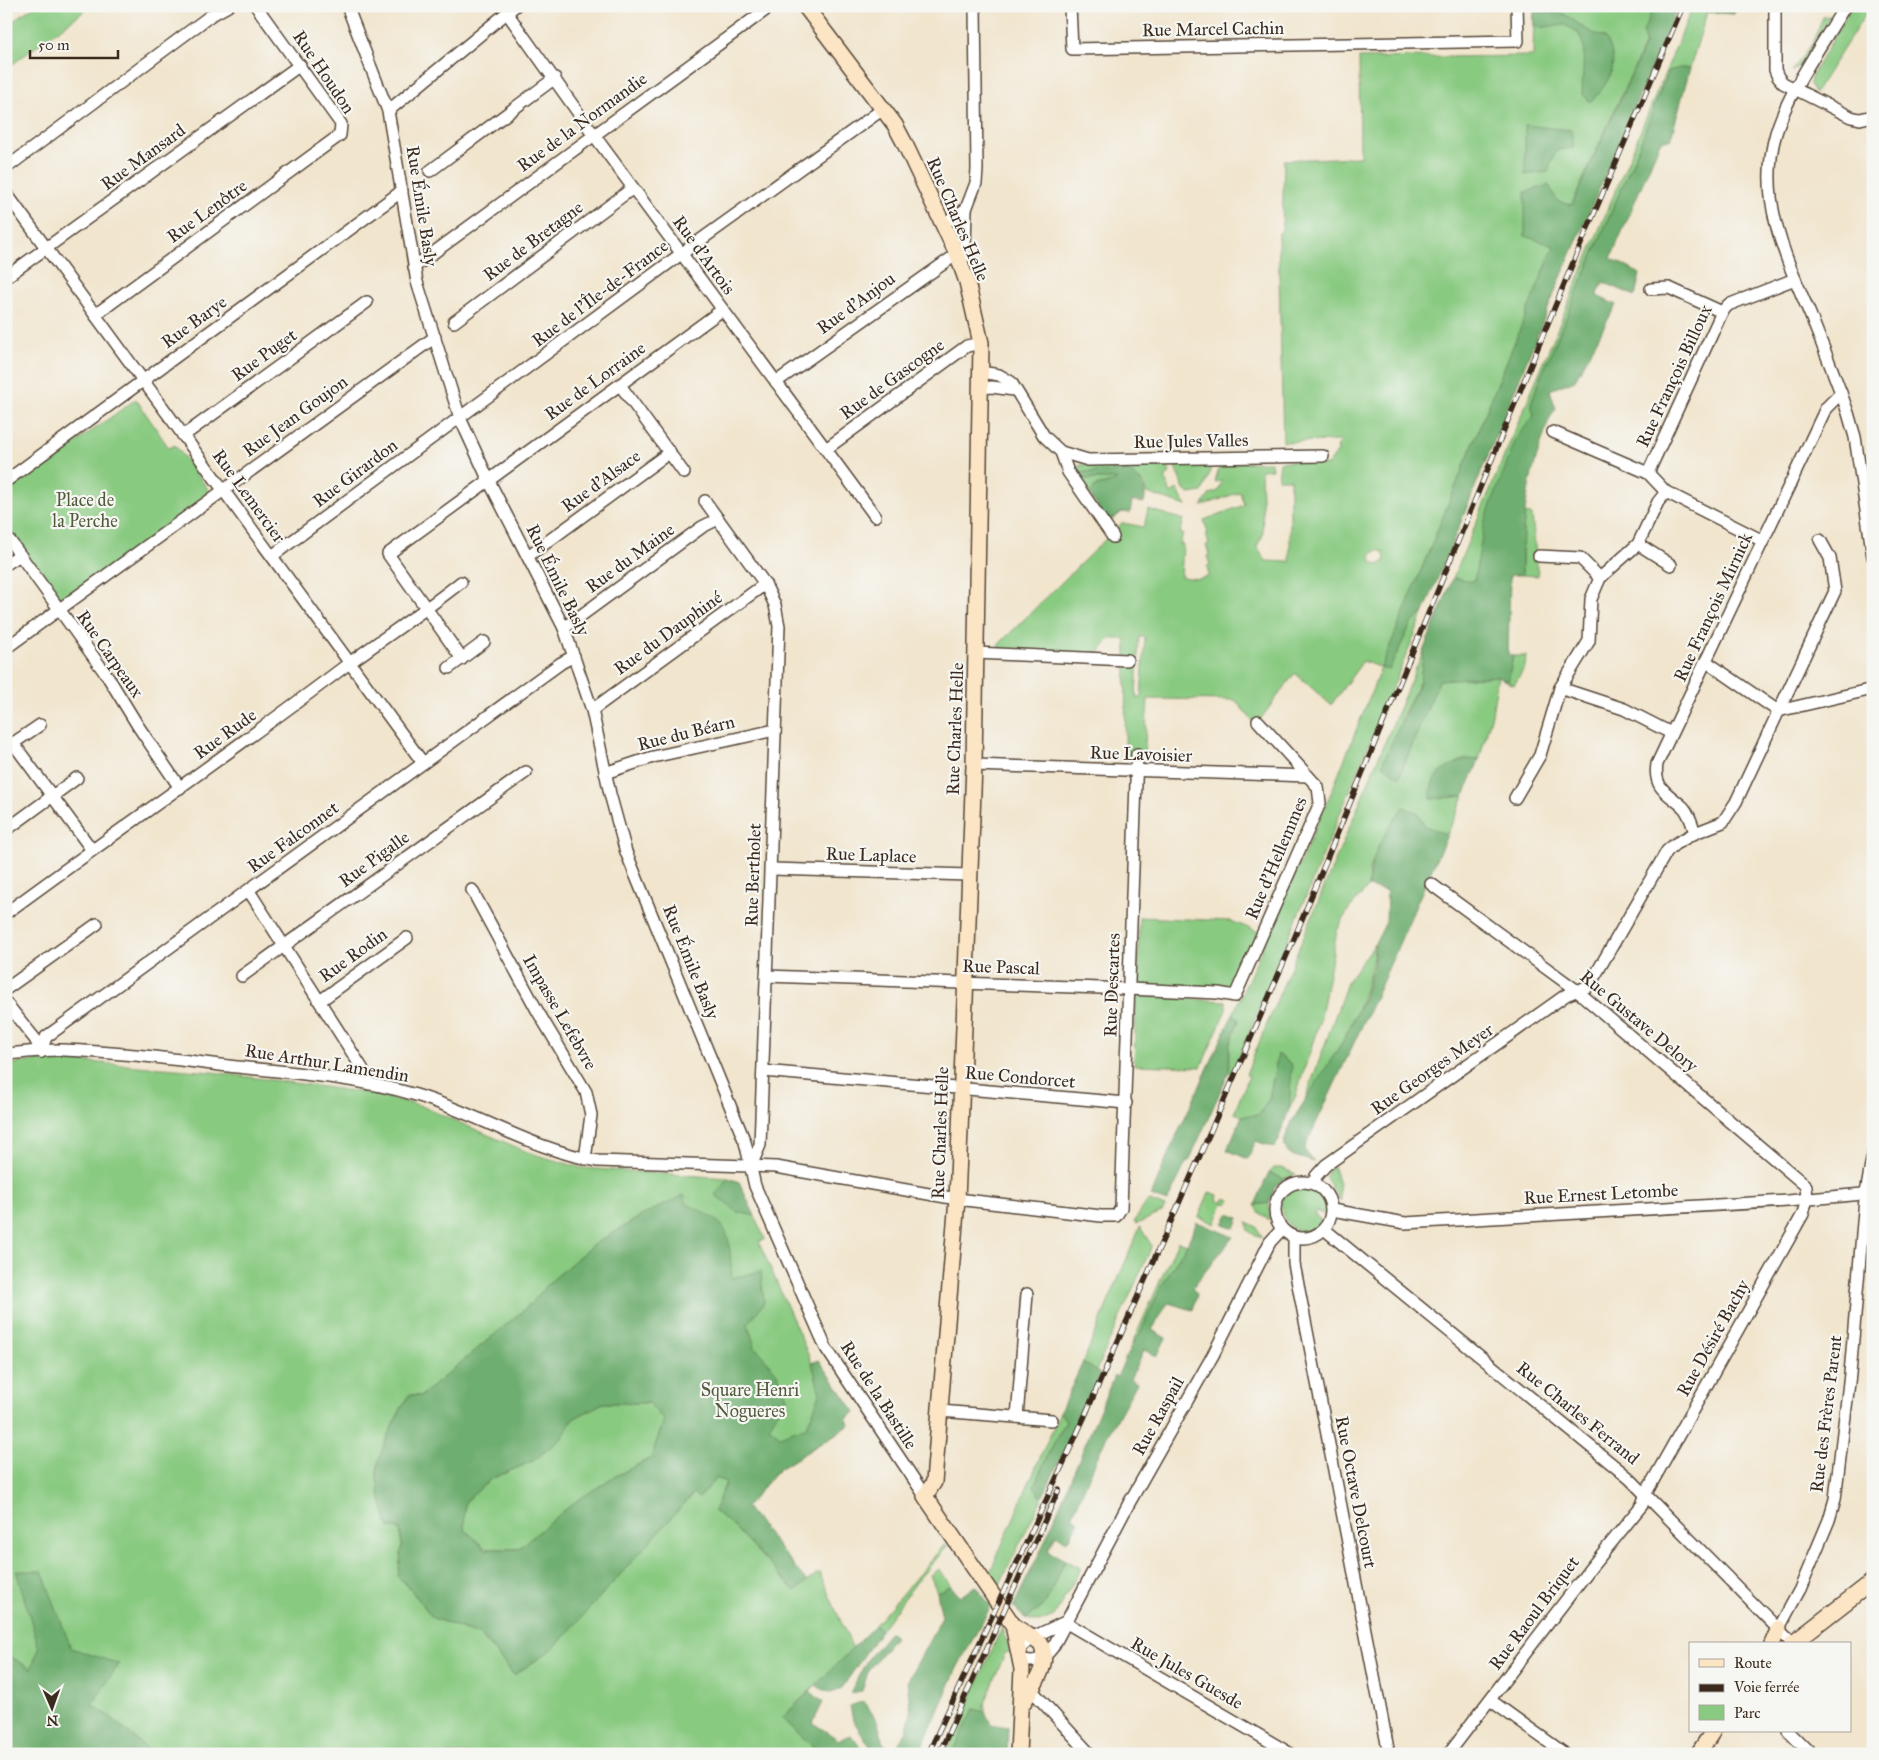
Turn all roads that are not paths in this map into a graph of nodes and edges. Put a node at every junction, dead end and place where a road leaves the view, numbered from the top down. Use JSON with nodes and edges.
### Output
{"nodes":[{"id":1,"x":228,"y":6,"type":"edge"},
{"id":2,"x":256,"y":6,"type":"edge"},
{"id":3,"x":347,"y":6,"type":"edge"},
{"id":4,"x":771,"y":6,"type":"edge"},
{"id":5,"x":805,"y":6,"type":"edge"},
{"id":6,"x":975,"y":6,"type":"edge"},
{"id":7,"x":1070,"y":6,"type":"edge"},
{"id":8,"x":1517,"y":6,"type":"edge"},
{"id":9,"x":1774,"y":6,"type":"edge"},
{"id":10,"x":1845,"y":6,"type":"edge"},
{"id":11,"x":511,"y":10,"type":"edge"},
{"id":12,"x":300,"y":65,"type":"junction"},
{"id":13,"x":555,"y":78,"type":"junction"},
{"id":14,"x":1797,"y":89,"type":"junction"},
{"id":15,"x":883,"y":109,"type":"junction"},
{"id":16,"x":388,"y":111,"type":"junction"},
{"id":17,"x":1873,"y":116,"type":"edge"},
{"id":18,"x":340,"y":135,"type":"joint"},
{"id":19,"x":594,"y":135,"type":"junction"},
{"id":20,"x":6,"y":168,"type":"edge"},
{"id":21,"x":430,"y":170,"type":"dead end"},
{"id":22,"x":633,"y":188,"type":"junction"},
{"id":23,"x":402,"y":191,"type":"junction"},
{"id":24,"x":6,"y":193,"type":"edge"},
{"id":25,"x":966,"y":209,"type":"junction"},
{"id":26,"x":943,"y":224,"type":"junction"},
{"id":27,"x":47,"y":248,"type":"junction"},
{"id":28,"x":681,"y":254,"type":"junction"},
{"id":29,"x":959,"y":260,"type":"junction"},
{"id":30,"x":414,"y":267,"type":"junction"},
{"id":31,"x":6,"y":277,"type":"edge"},
{"id":32,"x":1795,"y":279,"type":"junction"},
{"id":33,"x":1651,"y":289,"type":"dead end"},
{"id":34,"x":367,"y":302,"type":"dead end"},
{"id":35,"x":722,"y":310,"type":"junction"},
{"id":36,"x":1722,"y":312,"type":"junction"},
{"id":37,"x":95,"y":315,"type":"junction"},
{"id":38,"x":454,"y":322,"type":"dead end"},
{"id":39,"x":434,"y":337,"type":"junction"},
{"id":40,"x":981,"y":343,"type":"junction"},
{"id":41,"x":981,"y":372,"type":"junction"},
{"id":42,"x":143,"y":380,"type":"junction"},
{"id":43,"x":776,"y":382,"type":"junction"},
{"id":44,"x":620,"y":385,"type":"junction"},
{"id":45,"x":981,"y":388,"type":"junction"},
{"id":46,"x":1014,"y":390,"type":"junction"},
{"id":47,"x":1841,"y":393,"type":"junction"},
{"id":48,"x":460,"y":418,"type":"junction"},
{"id":49,"x":1553,"y":432,"type":"dead end"},
{"id":50,"x":183,"y":436,"type":"junction"},
{"id":51,"x":826,"y":449,"type":"junction"},
{"id":52,"x":670,"y":452,"type":"junction"},
{"id":53,"x":1061,"y":452,"type":"junction"},
{"id":54,"x":1324,"y":456,"type":"dead end"},
{"id":55,"x":684,"y":473,"type":"dead end"},
{"id":56,"x":1648,"y":473,"type":"junction"},
{"id":57,"x":489,"y":481,"type":"junction"},
{"id":58,"x":6,"y":482,"type":"edge"},
{"id":59,"x":223,"y":489,"type":"junction"},
{"id":60,"x":1666,"y":492,"type":"junction"},
{"id":61,"x":705,"y":502,"type":"dead end"},
{"id":62,"x":875,"y":516,"type":"dead end"},
{"id":63,"x":718,"y":519,"type":"junction"},
{"id":64,"x":1113,"y":537,"type":"dead end"},
{"id":65,"x":1820,"y":540,"type":"dead end"},
{"id":66,"x":10,"y":541,"type":"dead end"},
{"id":67,"x":1763,"y":541,"type":"junction"},
{"id":68,"x":1638,"y":544,"type":"junction"},
{"id":69,"x":20,"y":554,"type":"junction"},
{"id":70,"x":272,"y":556,"type":"junction"},
{"id":71,"x":528,"y":556,"type":"junction"},
{"id":72,"x":1539,"y":556,"type":"dead end"},
{"id":73,"x":1873,"y":557,"type":"edge"},
{"id":74,"x":6,"y":564,"type":"edge"},
{"id":75,"x":1671,"y":565,"type":"dead end"},
{"id":76,"x":1600,"y":578,"type":"junction"},
{"id":77,"x":462,"y":582,"type":"dead end"},
{"id":78,"x":765,"y":584,"type":"junction"},
{"id":79,"x":428,"y":609,"type":"junction"},
{"id":80,"x":58,"y":610,"type":"junction"},
{"id":81,"x":564,"y":628,"type":"junction"},
{"id":82,"x":484,"y":642,"type":"dead end"},
{"id":83,"x":6,"y":648,"type":"edge"},
{"id":84,"x":976,"y":653,"type":"junction"},
{"id":85,"x":574,"y":656,"type":"junction"},
{"id":86,"x":462,"y":659,"type":"junction"},
{"id":87,"x":1127,"y":660,"type":"dead end"},
{"id":88,"x":1707,"y":662,"type":"junction"},
{"id":89,"x":350,"y":663,"type":"junction"},
{"id":90,"x":449,"y":668,"type":"dead end"},
{"id":91,"x":1560,"y":688,"type":"junction"},
{"id":92,"x":1873,"y":689,"type":"edge"},
{"id":93,"x":592,"y":710,"type":"junction"},
{"id":94,"x":1778,"y":711,"type":"junction"},
{"id":95,"x":1258,"y":721,"type":"dead end"},
{"id":96,"x":40,"y":725,"type":"dead end"},
{"id":97,"x":775,"y":730,"type":"junction"},
{"id":98,"x":1671,"y":733,"type":"junction"},
{"id":99,"x":10,"y":746,"type":"edge"},
{"id":100,"x":1137,"y":754,"type":"dead end"},
{"id":101,"x":423,"y":764,"type":"junction"},
{"id":102,"x":974,"y":765,"type":"junction"},
{"id":103,"x":1136,"y":771,"type":"junction"},
{"id":104,"x":526,"y":772,"type":"dead end"},
{"id":105,"x":605,"y":773,"type":"junction"},
{"id":106,"x":1308,"y":776,"type":"junction"},
{"id":107,"x":77,"y":778,"type":"dead end"},
{"id":108,"x":180,"y":788,"type":"junction"},
{"id":109,"x":53,"y":796,"type":"junction"},
{"id":110,"x":1515,"y":798,"type":"dead end"},
{"id":111,"x":6,"y":830,"type":"edge"},
{"id":112,"x":1695,"y":833,"type":"junction"},
{"id":113,"x":92,"y":850,"type":"junction"},
{"id":114,"x":772,"y":869,"type":"junction"},
{"id":115,"x":969,"y":875,"type":"junction"},
{"id":116,"x":1431,"y":884,"type":"dead end"},
{"id":117,"x":472,"y":890,"type":"dead end"},
{"id":118,"x":249,"y":891,"type":"junction"},
{"id":119,"x":6,"y":913,"type":"edge"},
{"id":120,"x":96,"y":924,"type":"dead end"},
{"id":121,"x":407,"y":938,"type":"dead end"},
{"id":122,"x":284,"y":944,"type":"junction"},
{"id":123,"x":242,"y":976,"type":"dead end"},
{"id":124,"x":766,"y":976,"type":"junction"},
{"id":125,"x":965,"y":983,"type":"junction"},
{"id":126,"x":6,"y":989,"type":"edge"},
{"id":127,"x":1129,"y":989,"type":"junction"},
{"id":128,"x":1576,"y":990,"type":"junction"},
{"id":129,"x":1235,"y":996,"type":"joint"},
{"id":130,"x":320,"y":1001,"type":"junction"},
{"id":131,"x":6,"y":1003,"type":"edge"},
{"id":132,"x":41,"y":1052,"type":"junction"},
{"id":133,"x":6,"y":1054,"type":"edge"},
{"id":134,"x":763,"y":1070,"type":"junction"},
{"id":135,"x":369,"y":1084,"type":"junction"},
{"id":136,"x":961,"y":1089,"type":"junction"},
{"id":137,"x":1126,"y":1103,"type":"junction"},
{"id":138,"x":1873,"y":1154,"type":"edge"},
{"id":139,"x":585,"y":1159,"type":"junction"},
{"id":140,"x":750,"y":1166,"type":"junction"},
{"id":141,"x":1314,"y":1184,"type":"junction"},
{"id":142,"x":1870,"y":1193,"type":"edge"},
{"id":143,"x":957,"y":1199,"type":"junction"},
{"id":144,"x":1807,"y":1199,"type":"junction"},
{"id":145,"x":1332,"y":1210,"type":"junction"},
{"id":146,"x":1116,"y":1216,"type":"joint"},
{"id":147,"x":1282,"y":1229,"type":"junction"},
{"id":148,"x":1324,"y":1230,"type":"junction"},
{"id":149,"x":1294,"y":1237,"type":"junction"},
{"id":150,"x":1027,"y":1294,"type":"dead end"},
{"id":151,"x":940,"y":1411,"type":"junction"},
{"id":152,"x":1017,"y":1416,"type":"junction"},
{"id":153,"x":1052,"y":1420,"type":"dead end"},
{"id":154,"x":1646,"y":1493,"type":"junction"},
{"id":155,"x":924,"y":1496,"type":"junction"},
{"id":156,"x":1873,"y":1582,"type":"edge"},
{"id":157,"x":1065,"y":1622,"type":"junction"},
{"id":158,"x":1013,"y":1624,"type":"junction"},
{"id":159,"x":1779,"y":1628,"type":"junction"},
{"id":160,"x":1033,"y":1637,"type":"junction"},
{"id":161,"x":1773,"y":1642,"type":"edge"},
{"id":162,"x":1790,"y":1642,"type":"edge"},
{"id":163,"x":1795,"y":1642,"type":"edge"},
{"id":164,"x":1020,"y":1654,"type":"junction"},
{"id":165,"x":1045,"y":1658,"type":"junction"},
{"id":166,"x":1027,"y":1685,"type":"junction"},
{"id":167,"x":1490,"y":1700,"type":"junction"},
{"id":168,"x":1711,"y":1732,"type":"edge"},
{"id":169,"x":1789,"y":1732,"type":"edge"},
{"id":170,"x":1018,"y":1754,"type":"edge"},
{"id":171,"x":1090,"y":1754,"type":"edge"},
{"id":172,"x":1291,"y":1754,"type":"edge"},
{"id":173,"x":1389,"y":1754,"type":"edge"},
{"id":174,"x":1448,"y":1754,"type":"edge"},
{"id":175,"x":1566,"y":1754,"type":"edge"},
{"id":176,"x":1698,"y":1754,"type":"edge"},
{"id":177,"x":1811,"y":1754,"type":"edge"}],
"edges":[{"from":1,"to":20,"type":"street"},
{"from":2,"to":12,"type":"street","name":"Rue Houdon"},
{"from":3,"to":16,"type":"street","name":"Rue Émile Basly"},
{"from":4,"to":19,"type":"street","name":"Rue de la Normandie"},
{"from":5,"to":15,"type":"street","name":"Rue Charles Helle"},
{"from":6,"to":25,"type":"street"},
{"from":7,"to":8,"type":"street","name":"Rue Marcel Cachin"},
{"from":9,"to":14,"type":"street"},
{"from":10,"to":14,"type":"street"},
{"from":11,"to":13,"type":"street","name":"Rue d'Artois"},
{"from":11,"to":16,"type":"street"},
{"from":12,"to":18,"type":"street","name":"Rue Houdon"},
{"from":12,"to":27,"type":"street","name":"Rue Mansard"},
{"from":13,"to":19,"type":"street","name":"Rue d'Artois"},
{"from":13,"to":21,"type":"street"},
{"from":14,"to":17,"type":"street"},
{"from":14,"to":32,"type":"street"},
{"from":15,"to":26,"type":"street","name":"Rue Charles Helle"},
{"from":15,"to":28,"type":"street","name":"Rue de l'Île-de-France"},
{"from":16,"to":23,"type":"street","name":"Rue Émile Basly"},
{"from":18,"to":37,"type":"street","name":"Rue Lenôtre"},
{"from":19,"to":22,"type":"street","name":"Rue d'Artois"},
{"from":19,"to":30,"type":"street","name":"Rue de la Normandie"},
{"from":22,"to":28,"type":"street","name":"Rue d'Artois"},
{"from":22,"to":38,"type":"street","name":"Rue de Bretagne"},
{"from":23,"to":30,"type":"street","name":"Rue Émile Basly"},
{"from":23,"to":42,"type":"street","name":"Rue Barye"},
{"from":24,"to":27,"type":"street","name":"Rue Lemercier"},
{"from":25,"to":26,"type":"street"},
{"from":25,"to":29,"type":"street"},
{"from":26,"to":29,"type":"street","name":"Rue Charles Helle"},
{"from":27,"to":31,"type":"street","name":"Rue Mansard"},
{"from":27,"to":37,"type":"street","name":"Rue Lemercier"},
{"from":28,"to":35,"type":"street","name":"Rue d'Artois"},
{"from":28,"to":48,"type":"street","name":"Rue de l'Île-de-France"},
{"from":29,"to":40,"type":"street","name":"Rue Charles Helle"},
{"from":29,"to":43,"type":"street","name":"Rue d'Anjou"},
{"from":30,"to":39,"type":"street","name":"Rue Émile Basly"},
{"from":32,"to":36,"type":"street","name":"Rue François Billoux"},
{"from":32,"to":47,"type":"street"},
{"from":33,"to":36,"type":"street"},
{"from":34,"to":50,"type":"street","name":"Rue Puget"},
{"from":35,"to":43,"type":"street","name":"Rue d'Artois"},
{"from":35,"to":44,"type":"street","name":"Rue de Lorraine"},
{"from":36,"to":56,"type":"street","name":"Rue François Billoux"},
{"from":37,"to":42,"type":"street","name":"Rue Lemercier"},
{"from":39,"to":48,"type":"street","name":"Rue Émile Basly"},
{"from":39,"to":59,"type":"street","name":"Rue Jean Goujon"},
{"from":40,"to":41,"type":"street","name":"Rue Charles Helle"},
{"from":40,"to":51,"type":"street","name":"Rue de Gascogne"},
{"from":41,"to":45,"type":"street","name":"Rue Charles Helle"},
{"from":41,"to":46,"type":"street"},
{"from":42,"to":50,"type":"street","name":"Rue Lemercier"},
{"from":42,"to":58,"type":"street","name":"Rue Barye"},
{"from":43,"to":51,"type":"street","name":"Rue d'Artois"},
{"from":44,"to":52,"type":"street"},
{"from":44,"to":57,"type":"street","name":"Rue de Lorraine"},
{"from":45,"to":46,"type":"street"},
{"from":45,"to":84,"type":"street","name":"Rue Charles Helle"},
{"from":46,"to":53,"type":"street"},
{"from":47,"to":67,"type":"street","name":"Rue François Mirnick"},
{"from":47,"to":73,"type":"street"},
{"from":48,"to":57,"type":"street","name":"Rue Émile Basly"},
{"from":48,"to":70,"type":"street","name":"Rue Girardon"},
{"from":49,"to":56,"type":"street"},
{"from":50,"to":59,"type":"street","name":"Rue Lemercier"},
{"from":51,"to":62,"type":"street","name":"Rue d'Artois"},
{"from":52,"to":55,"type":"street"},
{"from":52,"to":71,"type":"street","name":"Rue d'Alsace"},
{"from":53,"to":54,"type":"street","name":"Rue Jules Valles"},
{"from":53,"to":64,"type":"street"},
{"from":56,"to":60,"type":"street"},
{"from":57,"to":71,"type":"street","name":"Rue Émile Basly"},
{"from":57,"to":79,"type":"street","name":"Rue de Lorraine"},
{"from":59,"to":70,"type":"street","name":"Rue Lemercier"},
{"from":59,"to":80,"type":"street","name":"Rue Jean Goujon"},
{"from":60,"to":67,"type":"street"},
{"from":60,"to":68,"type":"street"},
{"from":61,"to":63,"type":"street","name":"Rue Bertholet"},
{"from":63,"to":78,"type":"street","name":"Rue Bertholet"},
{"from":63,"to":81,"type":"street","name":"Rue du Maine"},
{"from":65,"to":94,"type":"street","name":"Rue Georges Meyer"},
{"from":66,"to":69,"type":"street","name":"Rue Carpeaux"},
{"from":67,"to":88,"type":"street","name":"Rue François Mirnick"},
{"from":68,"to":75,"type":"street"},
{"from":68,"to":76,"type":"street"},
{"from":69,"to":74,"type":"street"},
{"from":69,"to":80,"type":"street","name":"Rue Carpeaux"},
{"from":70,"to":89,"type":"street","name":"Rue Lemercier"},
{"from":71,"to":81,"type":"street","name":"Rue Émile Basly"},
{"from":72,"to":76,"type":"street"},
{"from":76,"to":91,"type":"street"},
{"from":77,"to":79,"type":"street","name":"Rue Rude"},
{"from":78,"to":93,"type":"street","name":"Rue du Dauphiné"},
{"from":78,"to":97,"type":"street","name":"Rue Bertholet"},
{"from":79,"to":86,"type":"street"},
{"from":79,"to":89,"type":"street","name":"Rue Rude"},
{"from":80,"to":83,"type":"street","name":"Rue Jean Goujon"},
{"from":80,"to":108,"type":"street","name":"Rue Carpeaux"},
{"from":81,"to":85,"type":"street","name":"Rue Émile Basly"},
{"from":82,"to":86,"type":"street"},
{"from":84,"to":87,"type":"street"},
{"from":84,"to":102,"type":"street","name":"Rue Charles Helle"},
{"from":85,"to":93,"type":"street","name":"Rue Émile Basly"},
{"from":85,"to":101,"type":"street","name":"Rue Falconnet"},
{"from":86,"to":90,"type":"street"},
{"from":88,"to":94,"type":"street"},
{"from":88,"to":98,"type":"street","name":"Rue François Mirnick"},
{"from":89,"to":101,"type":"street","name":"Rue Lemercier"},
{"from":89,"to":108,"type":"street","name":"Rue Rude"},
{"from":91,"to":98,"type":"street"},
{"from":91,"to":110,"type":"street"},
{"from":92,"to":94,"type":"street"},
{"from":93,"to":105,"type":"street","name":"Rue Émile Basly"},
{"from":94,"to":112,"type":"street","name":"Rue Georges Meyer"},
{"from":95,"to":106,"type":"street","name":"Rue d'Hellemmes"},
{"from":96,"to":99,"type":"street"},
{"from":97,"to":105,"type":"street","name":"Rue du Béarn"},
{"from":97,"to":114,"type":"street","name":"Rue Bertholet"},
{"from":98,"to":112,"type":"street","name":"Rue François Mirnick"},
{"from":99,"to":109,"type":"street"},
{"from":100,"to":103,"type":"street","name":"Rue Descartes"},
{"from":101,"to":118,"type":"street","name":"Rue Falconnet"},
{"from":102,"to":103,"type":"street","name":"Rue Lavoisier"},
{"from":102,"to":115,"type":"street","name":"Rue Charles Helle"},
{"from":103,"to":106,"type":"street","name":"Rue Lavoisier"},
{"from":103,"to":127,"type":"street","name":"Rue Descartes"},
{"from":104,"to":122,"type":"street","name":"Rue Pigalle"},
{"from":105,"to":140,"type":"street","name":"Rue Émile Basly"},
{"from":106,"to":129,"type":"street","name":"Rue d'Hellemmes"},
{"from":107,"to":109,"type":"street"},
{"from":108,"to":113,"type":"street","name":"Rue Rude"},
{"from":109,"to":111,"type":"street"},
{"from":109,"to":113,"type":"street"},
{"from":112,"to":128,"type":"street","name":"Rue Georges Meyer"},
{"from":113,"to":119,"type":"street","name":"Rue Rude"},
{"from":114,"to":115,"type":"street","name":"Rue Laplace"},
{"from":114,"to":124,"type":"street","name":"Rue Bertholet"},
{"from":115,"to":125,"type":"street","name":"Rue Charles Helle"},
{"from":116,"to":128,"type":"street","name":"Rue Gustave Delory"},
{"from":117,"to":139,"type":"street","name":"Impasse Lefebvre"},
{"from":118,"to":122,"type":"street"},
{"from":118,"to":132,"type":"street","name":"Rue Falconnet"},
{"from":120,"to":126,"type":"street"},
{"from":121,"to":130,"type":"street","name":"Rue Rodin"},
{"from":122,"to":123,"type":"street","name":"Rue Pigalle"},
{"from":122,"to":130,"type":"street"},
{"from":124,"to":125,"type":"street","name":"Rue Pascal"},
{"from":124,"to":134,"type":"street","name":"Rue Bertholet"},
{"from":125,"to":127,"type":"street","name":"Rue Pascal"},
{"from":125,"to":136,"type":"street","name":"Rue Charles Helle"},
{"from":127,"to":129,"type":"street","name":"Rue Pascal"},
{"from":127,"to":137,"type":"street","name":"Rue Descartes"},
{"from":128,"to":141,"type":"street","name":"Rue Georges Meyer"},
{"from":128,"to":144,"type":"street","name":"Rue Gustave Delory"},
{"from":130,"to":135,"type":"street"},
{"from":131,"to":132,"type":"street"},
{"from":132,"to":133,"type":"street","name":"Rue Arthur Lamendin"},
{"from":132,"to":135,"type":"street","name":"Rue Arthur Lamendin"},
{"from":134,"to":136,"type":"street","name":"Rue Condorcet"},
{"from":134,"to":140,"type":"street","name":"Rue Bertholet"},
{"from":135,"to":139,"type":"street","name":"Rue Arthur Lamendin"},
{"from":136,"to":137,"type":"street","name":"Rue Condorcet"},
{"from":136,"to":143,"type":"street","name":"Rue Charles Helle"},
{"from":137,"to":146,"type":"street","name":"Rue Descartes"},
{"from":138,"to":142,"type":"street","name":"Rue des Frères Parent"},
{"from":139,"to":140,"type":"street","name":"Rue Arthur Lamendin"},
{"from":140,"to":143,"type":"street","name":"Rue Arthur Lamendin"},
{"from":140,"to":155,"type":"street","name":"Rue de la Bastille"},
{"from":141,"to":145,"type":"street"},
{"from":141,"to":147,"type":"street"},
{"from":142,"to":144,"type":"street","name":"Rue Ernest Letombe"},
{"from":142,"to":159,"type":"street","name":"Rue des Frères Parent"},
{"from":143,"to":146,"type":"street","name":"Rue Arthur Lamendin"},
{"from":143,"to":151,"type":"street","name":"Rue Charles Helle"},
{"from":144,"to":145,"type":"street","name":"Rue Ernest Letombe"},
{"from":144,"to":154,"type":"street","name":"Rue Désiré Bachy"},
{"from":145,"to":148,"type":"street"},
{"from":147,"to":149,"type":"street"},
{"from":147,"to":157,"type":"street","name":"Rue Raspail"},
{"from":148,"to":149,"type":"street"},
{"from":148,"to":154,"type":"street","name":"Rue Charles Ferrand"},
{"from":149,"to":173,"type":"street","name":"Rue Octave Delcourt"},
{"from":150,"to":152,"type":"street"},
{"from":151,"to":152,"type":"street"},
{"from":151,"to":155,"type":"street","name":"Rue Charles Helle"},
{"from":152,"to":153,"type":"street"},
{"from":154,"to":159,"type":"street","name":"Rue Charles Ferrand"},
{"from":154,"to":167,"type":"street","name":"Rue Raoul Briquet"},
{"from":155,"to":158,"type":"street","name":"Rue de la Bastille"},
{"from":156,"to":163,"type":"street"},
{"from":157,"to":160,"type":"street"},
{"from":157,"to":165,"type":"street","name":"Rue Raspail"},
{"from":157,"to":172,"type":"street","name":"Rue Jules Guesde"},
{"from":158,"to":160,"type":"street","name":"Rue de la Bastille"},
{"from":158,"to":164,"type":"street","name":"Rue de la Bastille"},
{"from":159,"to":161,"type":"street"},
{"from":159,"to":162,"type":"street","name":"Rue Charles Ferrand"},
{"from":160,"to":164,"type":"street"},
{"from":160,"to":165,"type":"street","name":"Rue de la Bastille"},
{"from":164,"to":165,"type":"street"},
{"from":164,"to":166,"type":"street","name":"Rue de la Bastille"},
{"from":165,"to":166,"type":"street"},
{"from":166,"to":170,"type":"street"},
{"from":166,"to":171,"type":"street"},
{"from":167,"to":174,"type":"street","name":"Rue Raoul Briquet"},
{"from":167,"to":175,"type":"street"},
{"from":168,"to":176,"type":"street"},
{"from":169,"to":177,"type":"street"}]}
